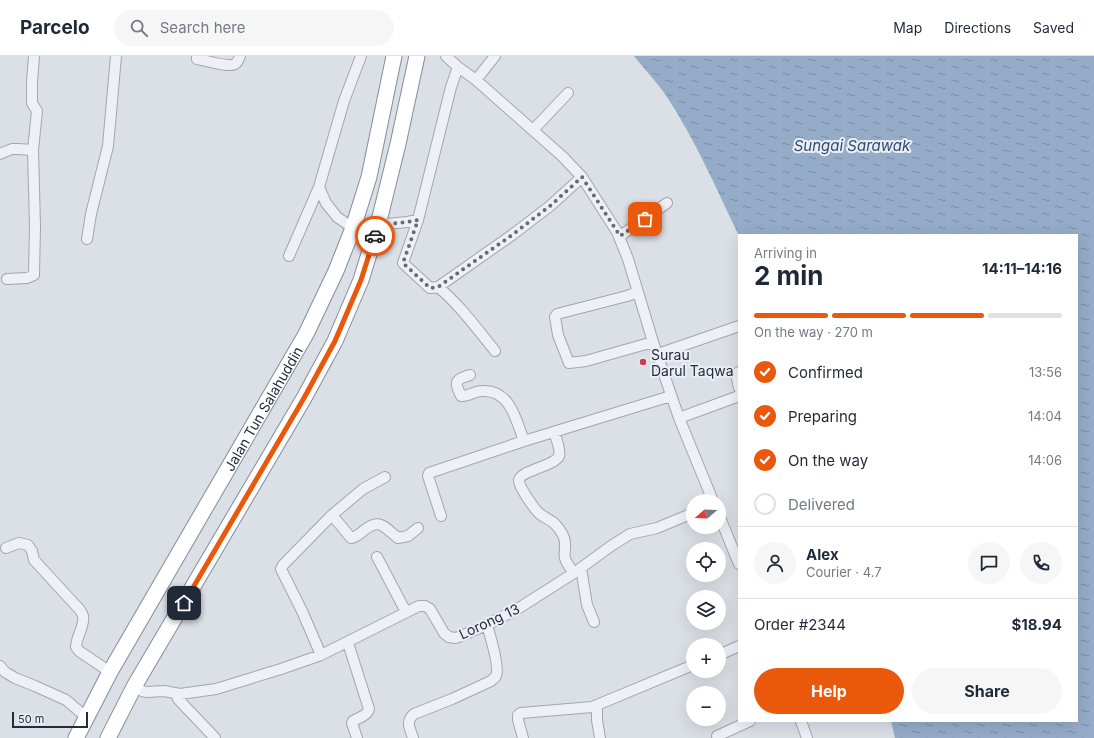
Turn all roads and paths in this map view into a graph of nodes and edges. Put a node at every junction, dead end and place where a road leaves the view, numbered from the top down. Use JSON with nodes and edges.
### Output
{"nodes":[{"id":1,"x":34,"y":56,"type":"edge"},
{"id":2,"x":116,"y":56,"type":"edge"},
{"id":3,"x":197,"y":56,"type":"edge"},
{"id":4,"x":240,"y":56,"type":"edge"},
{"id":5,"x":361,"y":56,"type":"edge"},
{"id":6,"x":446,"y":56,"type":"edge"},
{"id":7,"x":495,"y":56,"type":"edge"},
{"id":8,"x":394,"y":57,"type":"edge"},
{"id":9,"x":416,"y":60,"type":"edge"},
{"id":10,"x":458,"y":67,"type":"junction"},
{"id":11,"x":476,"y":80,"type":"junction"},
{"id":12,"x":568,"y":94,"type":"dead end"},
{"id":13,"x":533,"y":130,"type":"junction"},
{"id":14,"x":33,"y":150,"type":"junction"},
{"id":15,"x":0,"y":154,"type":"edge"},
{"id":16,"x":582,"y":177,"type":"junction"},
{"id":17,"x":319,"y":187,"type":"junction"},
{"id":18,"x":667,"y":203,"type":"dead end"},
{"id":19,"x":418,"y":220,"type":"junction"},
{"id":20,"x":378,"y":225,"type":"junction"},
{"id":21,"x":353,"y":228,"type":"junction"},
{"id":22,"x":620,"y":236,"type":"junction"},
{"id":23,"x":87,"y":239,"type":"dead end"},
{"id":24,"x":289,"y":256,"type":"dead end"},
{"id":25,"x":7,"y":279,"type":"dead end"},
{"id":26,"x":438,"y":287,"type":"junction"},
{"id":27,"x":638,"y":292,"type":"junction"},
{"id":28,"x":738,"y":326,"type":"edge"},
{"id":29,"x":653,"y":342,"type":"junction"},
{"id":30,"x":495,"y":351,"type":"dead end"},
{"id":31,"x":658,"y":354,"type":"junction"},
{"id":32,"x":738,"y":373,"type":"edge"},
{"id":33,"x":470,"y":374,"type":"dead end"},
{"id":34,"x":738,"y":383,"type":"edge"},
{"id":35,"x":671,"y":396,"type":"junction"},
{"id":36,"x":738,"y":396,"type":"edge"},
{"id":37,"x":679,"y":418,"type":"junction"},
{"id":38,"x":554,"y":432,"type":"junction"},
{"id":39,"x":524,"y":441,"type":"junction"},
{"id":40,"x":385,"y":477,"type":"dead end"},
{"id":41,"x":710,"y":494,"type":"edge"},
{"id":42,"x":332,"y":515,"type":"junction"},
{"id":43,"x":441,"y":516,"type":"dead end"},
{"id":44,"x":686,"y":516,"type":"edge"},
{"id":45,"x":418,"y":528,"type":"dead end"},
{"id":46,"x":726,"y":532,"type":"edge"},
{"id":47,"x":6,"y":548,"type":"dead end"},
{"id":48,"x":377,"y":557,"type":"dead end"},
{"id":49,"x":738,"y":562,"type":"edge"},
{"id":50,"x":577,"y":571,"type":"junction"},
{"id":51,"x":406,"y":612,"type":"junction"},
{"id":52,"x":594,"y":622,"type":"dead end"},
{"id":53,"x":487,"y":625,"type":"junction"},
{"id":54,"x":348,"y":642,"type":"junction"},
{"id":55,"x":738,"y":646,"type":"edge"},
{"id":56,"x":726,"y":651,"type":"edge"},
{"id":57,"x":321,"y":655,"type":"junction"},
{"id":58,"x":0,"y":666,"type":"edge"},
{"id":59,"x":686,"y":668,"type":"edge"},
{"id":60,"x":110,"y":672,"type":"junction"},
{"id":61,"x":135,"y":685,"type":"junction"},
{"id":62,"x":176,"y":693,"type":"junction"},
{"id":63,"x":597,"y":705,"type":"junction"},
{"id":64,"x":86,"y":716,"type":"junction"},
{"id":65,"x":748,"y":722,"type":"edge"},
{"id":66,"x":803,"y":722,"type":"edge"},
{"id":67,"x":717,"y":736,"type":"dead end"},
{"id":68,"x":76,"y":738,"type":"edge"},
{"id":69,"x":108,"y":738,"type":"edge"},
{"id":70,"x":215,"y":738,"type":"edge"},
{"id":71,"x":356,"y":738,"type":"edge"},
{"id":72,"x":413,"y":738,"type":"edge"},
{"id":73,"x":523,"y":738,"type":"edge"},
{"id":74,"x":600,"y":738,"type":"edge"},
{"id":75,"x":807,"y":738,"type":"edge"}],
"edges":[{"from":1,"to":14,"type":"street"},
{"from":2,"to":23,"type":"street"},
{"from":3,"to":4,"type":"street"},
{"from":5,"to":17,"type":"street"},
{"from":6,"to":10,"type":"street"},
{"from":7,"to":11,"type":"street"},
{"from":8,"to":21,"type":"highway","name":"Jalan Tun Salahuddin"},
{"from":9,"to":20,"type":"highway"},
{"from":10,"to":11,"type":"street"},
{"from":10,"to":19,"type":"street"},
{"from":11,"to":13,"type":"street"},
{"from":12,"to":13,"type":"street"},
{"from":13,"to":16,"type":"street"},
{"from":14,"to":15,"type":"street"},
{"from":14,"to":25,"type":"street"},
{"from":16,"to":22,"type":"street"},
{"from":16,"to":26,"type":"street"},
{"from":17,"to":21,"type":"street"},
{"from":17,"to":24,"type":"street"},
{"from":18,"to":22,"type":"street"},
{"from":19,"to":20,"type":"street"},
{"from":19,"to":26,"type":"street"},
{"from":20,"to":61,"type":"highway"},
{"from":21,"to":60,"type":"highway","name":"Jalan Tun Salahuddin"},
{"from":22,"to":27,"type":"street"},
{"from":26,"to":30,"type":"street"},
{"from":27,"to":29,"type":"street"},
{"from":27,"to":29,"type":"street"},
{"from":28,"to":31,"type":"street"},
{"from":29,"to":31,"type":"street"},
{"from":31,"to":35,"type":"street"},
{"from":32,"to":34,"type":"street"},
{"from":33,"to":39,"type":"street"},
{"from":35,"to":37,"type":"street"},
{"from":35,"to":38,"type":"street"},
{"from":36,"to":37,"type":"street"},
{"from":37,"to":41,"type":"street"},
{"from":38,"to":39,"type":"street"},
{"from":38,"to":50,"type":"street"},
{"from":39,"to":43,"type":"street"},
{"from":40,"to":42,"type":"street"},
{"from":42,"to":45,"type":"street"},
{"from":42,"to":57,"type":"street"},
{"from":44,"to":50,"type":"street","name":"Lorong 13"},
{"from":46,"to":49,"type":"street"},
{"from":47,"to":60,"type":"street"},
{"from":48,"to":51,"type":"street"},
{"from":50,"to":52,"type":"street"},
{"from":50,"to":53,"type":"street","name":"Lorong 13"},
{"from":51,"to":53,"type":"street","name":"Lorong 13"},
{"from":51,"to":54,"type":"street","name":"Lorong 13"},
{"from":53,"to":72,"type":"street"},
{"from":54,"to":57,"type":"street","name":"Lorong 13"},
{"from":54,"to":71,"type":"street"},
{"from":55,"to":56,"type":"street"},
{"from":57,"to":62,"type":"street","name":"Lorong 13"},
{"from":58,"to":64,"type":"street"},
{"from":59,"to":63,"type":"street"},
{"from":60,"to":64,"type":"highway","name":"Jalan Tun Salahuddin"},
{"from":61,"to":62,"type":"street","name":"Lorong 13"},
{"from":61,"to":69,"type":"highway"},
{"from":62,"to":70,"type":"street"},
{"from":63,"to":73,"type":"street"},
{"from":63,"to":74,"type":"street"},
{"from":64,"to":68,"type":"highway","name":"Jalan Tun Salahuddin"},
{"from":65,"to":67,"type":"street"},
{"from":66,"to":75,"type":"street"}]}
